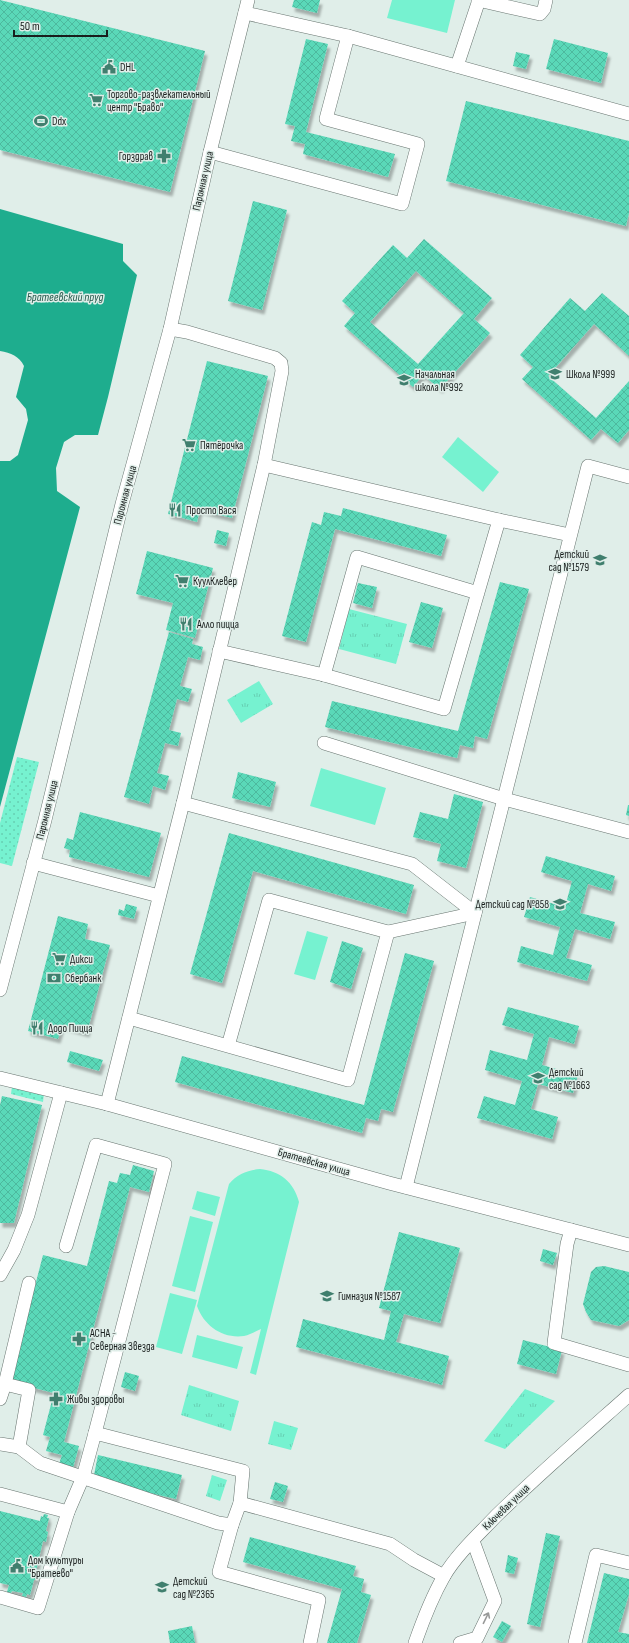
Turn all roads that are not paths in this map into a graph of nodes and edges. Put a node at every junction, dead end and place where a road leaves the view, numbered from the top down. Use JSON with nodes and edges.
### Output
{"nodes":[{"id":1,"x":248,"y":0,"type":"edge"},
{"id":2,"x":478,"y":0,"type":"edge"},
{"id":3,"x":546,"y":0,"type":"edge"},
{"id":4,"x":245,"y":13,"type":"junction"},
{"id":5,"x":348,"y":36,"type":"junction"},
{"id":6,"x":457,"y":66,"type":"junction"},
{"id":7,"x":629,"y":114,"type":"edge"},
{"id":8,"x":210,"y":152,"type":"junction"},
{"id":9,"x":170,"y":329,"type":"junction"},
{"id":10,"x":264,"y":465,"type":"junction"},
{"id":11,"x":629,"y":477,"type":"edge"},
{"id":12,"x":499,"y":520,"type":"junction"},
{"id":13,"x":570,"y":535,"type":"junction"},
{"id":14,"x":478,"y":593,"type":"junction"},
{"id":15,"x":219,"y":651,"type":"junction"},
{"id":16,"x":324,"y":675,"type":"junction"},
{"id":17,"x":324,"y":743,"type":"dead end"},
{"id":18,"x":504,"y":799,"type":"junction"},
{"id":19,"x":183,"y":803,"type":"junction"},
{"id":20,"x":629,"y":832,"type":"edge"},
{"id":21,"x":33,"y":863,"type":"junction"},
{"id":22,"x":160,"y":896,"type":"junction"},
{"id":23,"x":475,"y":913,"type":"junction"},
{"id":24,"x":388,"y":932,"type":"junction"},
{"id":25,"x":0,"y":990,"type":"edge"},
{"id":26,"x":129,"y":1018,"type":"junction"},
{"id":27,"x":228,"y":1046,"type":"junction"},
{"id":28,"x":0,"y":1078,"type":"edge"},
{"id":29,"x":61,"y":1093,"type":"junction"},
{"id":30,"x":107,"y":1104,"type":"junction"},
{"id":31,"x":406,"y":1187,"type":"junction"},
{"id":32,"x":571,"y":1230,"type":"junction"},
{"id":33,"x":629,"y":1245,"type":"edge"},
{"id":34,"x":66,"y":1246,"type":"dead end"},
{"id":35,"x":0,"y":1275,"type":"edge"},
{"id":36,"x":29,"y":1283,"type":"dead end"},
{"id":37,"x":629,"y":1365,"type":"edge"},
{"id":38,"x":5,"y":1384,"type":"junction"},
{"id":39,"x":629,"y":1395,"type":"edge"},
{"id":40,"x":0,"y":1399,"type":"edge"},
{"id":41,"x":95,"y":1433,"type":"junction"},
{"id":42,"x":0,"y":1444,"type":"edge"},
{"id":43,"x":19,"y":1447,"type":"junction"},
{"id":44,"x":83,"y":1477,"type":"junction"},
{"id":45,"x":0,"y":1494,"type":"edge"},
{"id":46,"x":240,"y":1503,"type":"junction"},
{"id":47,"x":68,"y":1512,"type":"junction"},
{"id":48,"x":232,"y":1525,"type":"junction"},
{"id":49,"x":473,"y":1541,"type":"junction"},
{"id":50,"x":629,"y":1563,"type":"edge"},
{"id":51,"x":444,"y":1576,"type":"junction"},
{"id":52,"x":0,"y":1597,"type":"edge"},
{"id":53,"x":310,"y":1643,"type":"edge"},
{"id":54,"x":415,"y":1643,"type":"edge"},
{"id":55,"x":460,"y":1643,"type":"edge"},
{"id":56,"x":575,"y":1643,"type":"edge"}],
"edges":[{"from":1,"to":4,"type":"street","name":"Паромная улица"},
{"from":2,"to":3,"type":"street"},
{"from":2,"to":6,"type":"street"},
{"from":4,"to":5,"type":"street"},
{"from":4,"to":8,"type":"street","name":"Паромная улица"},
{"from":5,"to":6,"type":"street"},
{"from":5,"to":8,"type":"street"},
{"from":6,"to":7,"type":"street"},
{"from":8,"to":9,"type":"street","name":"Паромная улица"},
{"from":9,"to":10,"type":"street"},
{"from":9,"to":21,"type":"street","name":"Паромная улица"},
{"from":10,"to":12,"type":"street"},
{"from":10,"to":15,"type":"street"},
{"from":11,"to":13,"type":"street"},
{"from":12,"to":13,"type":"street"},
{"from":12,"to":14,"type":"street"},
{"from":13,"to":18,"type":"street"},
{"from":14,"to":16,"type":"street"},
{"from":14,"to":16,"type":"street"},
{"from":15,"to":16,"type":"street"},
{"from":15,"to":19,"type":"street"},
{"from":17,"to":18,"type":"street"},
{"from":18,"to":20,"type":"street"},
{"from":18,"to":23,"type":"street"},
{"from":19,"to":22,"type":"street"},
{"from":19,"to":23,"type":"street"},
{"from":21,"to":22,"type":"street"},
{"from":21,"to":25,"type":"street","name":"Паромная улица"},
{"from":22,"to":26,"type":"street"},
{"from":23,"to":24,"type":"street"},
{"from":23,"to":31,"type":"street"},
{"from":24,"to":27,"type":"street"},
{"from":24,"to":27,"type":"street"},
{"from":26,"to":27,"type":"street"},
{"from":26,"to":30,"type":"street"},
{"from":28,"to":29,"type":"street","name":"Братеевская улица"},
{"from":29,"to":30,"type":"street","name":"Братеевская улица"},
{"from":29,"to":35,"type":"street"},
{"from":30,"to":31,"type":"street","name":"Братеевская улица"},
{"from":31,"to":32,"type":"street","name":"Братеевская улица"},
{"from":32,"to":33,"type":"street","name":"Братеевская улица"},
{"from":32,"to":37,"type":"street"},
{"from":34,"to":41,"type":"street"},
{"from":36,"to":38,"type":"street"},
{"from":38,"to":40,"type":"street"},
{"from":38,"to":43,"type":"street"},
{"from":39,"to":49,"type":"street","name":"Ключевая улица"},
{"from":41,"to":44,"type":"street"},
{"from":41,"to":46,"type":"street"},
{"from":42,"to":43,"type":"street"},
{"from":43,"to":44,"type":"street"},
{"from":44,"to":47,"type":"street"},
{"from":44,"to":48,"type":"street"},
{"from":45,"to":47,"type":"street"},
{"from":46,"to":48,"type":"street"},
{"from":46,"to":51,"type":"street"},
{"from":47,"to":52,"type":"street"},
{"from":48,"to":53,"type":"street"},
{"from":49,"to":51,"type":"street","name":"Ключевая улица"},
{"from":55,"to":49,"type":"street","one_way":true},
{"from":50,"to":56,"type":"street"},
{"from":51,"to":54,"type":"street","name":"Ключевая улица"}]}
